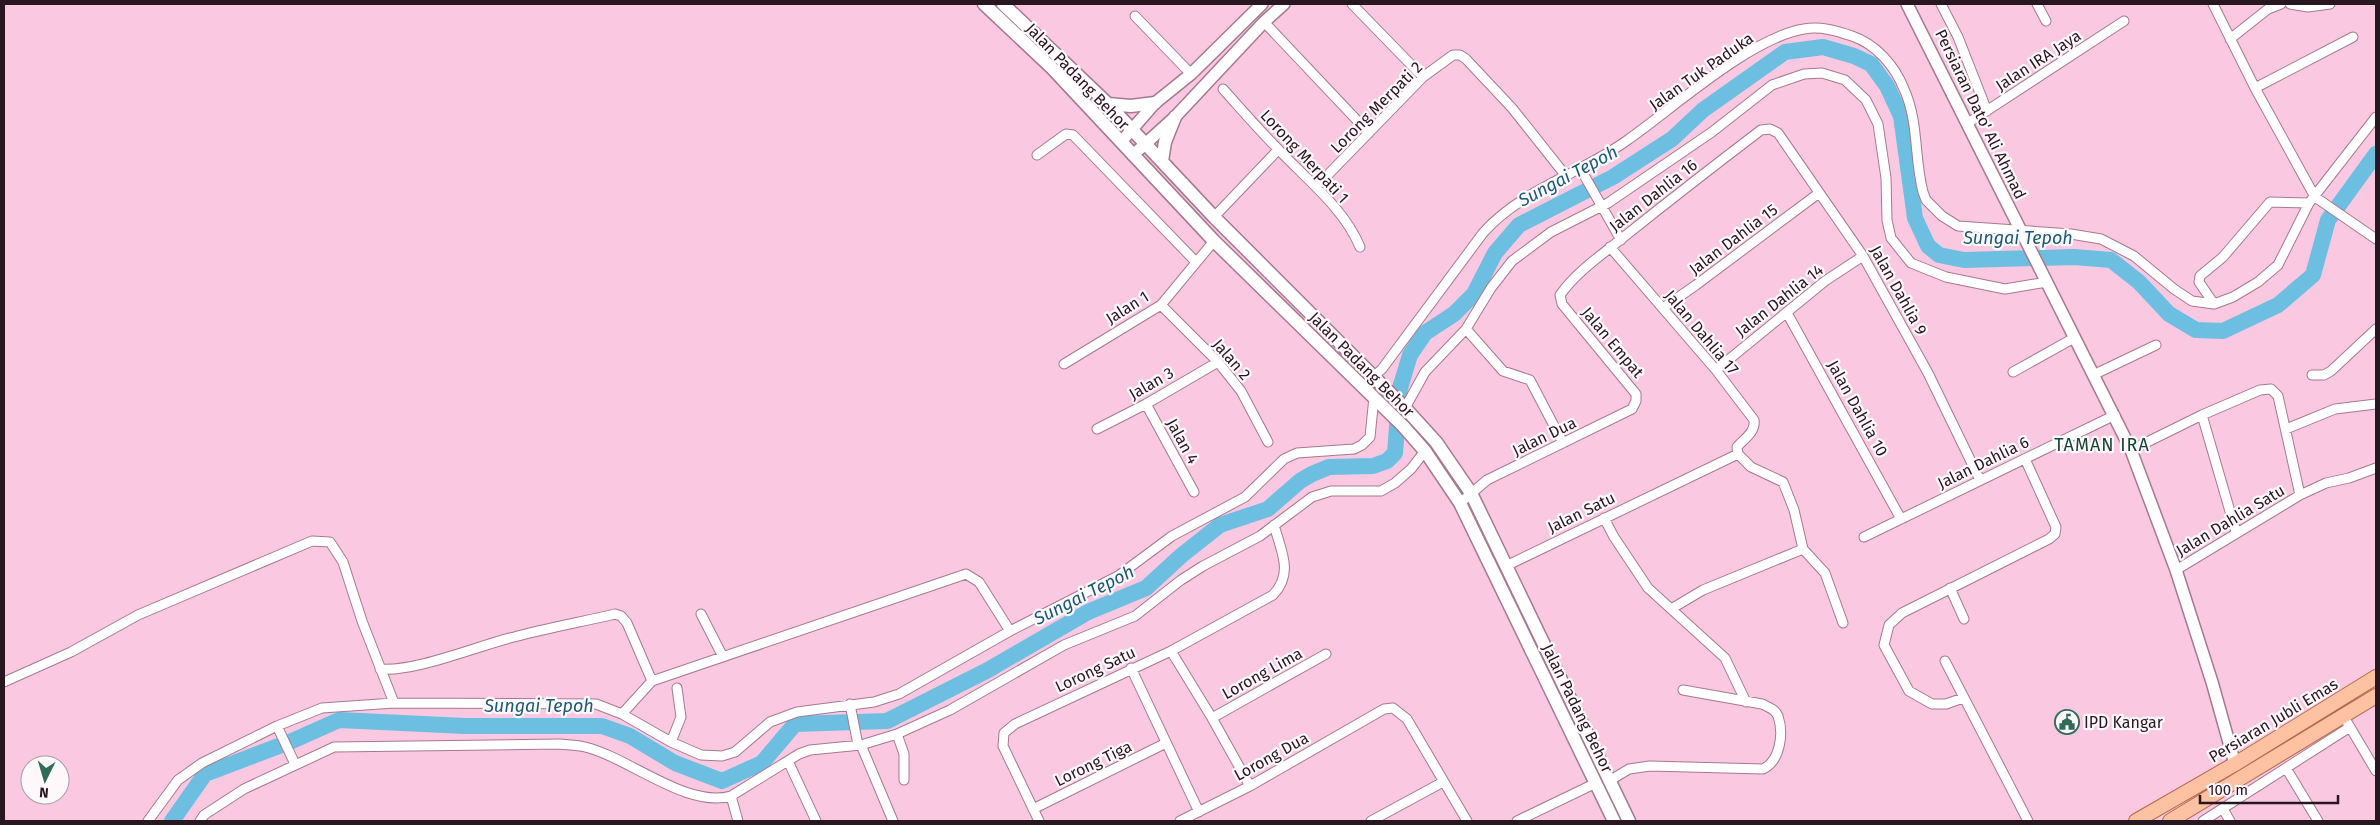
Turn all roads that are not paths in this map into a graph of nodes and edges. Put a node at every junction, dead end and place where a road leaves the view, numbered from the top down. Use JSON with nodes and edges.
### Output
{"nodes":[{"id":1,"x":984,"y":4,"type":"edge"},
{"id":2,"x":1003,"y":4,"type":"edge"},
{"id":3,"x":1262,"y":4,"type":"edge"},
{"id":4,"x":1284,"y":4,"type":"edge"},
{"id":5,"x":1352,"y":4,"type":"edge"},
{"id":6,"x":1907,"y":4,"type":"edge"},
{"id":7,"x":1941,"y":4,"type":"edge"},
{"id":8,"x":2037,"y":4,"type":"edge"},
{"id":9,"x":2213,"y":4,"type":"edge"},
{"id":10,"x":2281,"y":4,"type":"edge"},
{"id":11,"x":2290,"y":4,"type":"edge"},
{"id":12,"x":2330,"y":4,"type":"edge"},
{"id":13,"x":1135,"y":16,"type":"dead end"},
{"id":14,"x":2046,"y":21,"type":"dead end"},
{"id":15,"x":2124,"y":21,"type":"dead end"},
{"id":16,"x":1264,"y":22,"type":"junction"},
{"id":17,"x":2353,"y":37,"type":"dead end"},
{"id":18,"x":2230,"y":39,"type":"junction"},
{"id":19,"x":1191,"y":74,"type":"junction"},
{"id":20,"x":1423,"y":77,"type":"junction"},
{"id":21,"x":2255,"y":88,"type":"junction"},
{"id":22,"x":1222,"y":89,"type":"dead end"},
{"id":23,"x":1108,"y":104,"type":"junction"},
{"id":24,"x":1155,"y":104,"type":"junction"},
{"id":25,"x":1987,"y":111,"type":"junction"},
{"id":26,"x":2376,"y":116,"type":"edge"},
{"id":27,"x":1175,"y":117,"type":"junction"},
{"id":28,"x":1968,"y":123,"type":"junction"},
{"id":29,"x":1770,"y":129,"type":"joint"},
{"id":30,"x":1132,"y":130,"type":"junction"},
{"id":31,"x":1369,"y":133,"type":"junction"},
{"id":32,"x":1121,"y":142,"type":"junction"},
{"id":33,"x":1145,"y":142,"type":"junction"},
{"id":34,"x":1278,"y":150,"type":"junction"},
{"id":35,"x":1037,"y":155,"type":"dead end"},
{"id":36,"x":1133,"y":155,"type":"junction"},
{"id":37,"x":1162,"y":161,"type":"junction"},
{"id":38,"x":1582,"y":172,"type":"junction"},
{"id":39,"x":1566,"y":176,"type":"junction"},
{"id":40,"x":1316,"y":187,"type":"junction"},
{"id":41,"x":1819,"y":193,"type":"junction"},
{"id":42,"x":2316,"y":201,"type":"junction"},
{"id":43,"x":1602,"y":207,"type":"junction"},
{"id":44,"x":1214,"y":217,"type":"junction"},
{"id":45,"x":2023,"y":235,"type":"junction"},
{"id":46,"x":2376,"y":239,"type":"edge"},
{"id":47,"x":1621,"y":240,"type":"junction"},
{"id":48,"x":1214,"y":241,"type":"junction"},
{"id":49,"x":1360,"y":247,"type":"dead end"},
{"id":50,"x":1610,"y":247,"type":"junction"},
{"id":51,"x":1863,"y":256,"type":"junction"},
{"id":52,"x":1196,"y":262,"type":"junction"},
{"id":53,"x":2047,"y":282,"type":"junction"},
{"id":54,"x":1560,"y":295,"type":"joint"},
{"id":55,"x":2214,"y":304,"type":"junction"},
{"id":56,"x":1161,"y":305,"type":"junction"},
{"id":57,"x":1663,"y":308,"type":"junction"},
{"id":58,"x":1787,"y":313,"type":"junction"},
{"id":59,"x":1466,"y":329,"type":"junction"},
{"id":60,"x":2376,"y":329,"type":"edge"},
{"id":61,"x":2074,"y":338,"type":"junction"},
{"id":62,"x":2156,"y":345,"type":"dead end"},
{"id":63,"x":1218,"y":362,"type":"junction"},
{"id":64,"x":1064,"y":364,"type":"dead end"},
{"id":65,"x":1716,"y":370,"type":"junction"},
{"id":66,"x":2013,"y":372,"type":"dead end"},
{"id":67,"x":2093,"y":375,"type":"junction"},
{"id":68,"x":2312,"y":375,"type":"dead end"},
{"id":69,"x":1376,"y":380,"type":"junction"},
{"id":70,"x":1377,"y":400,"type":"junction"},
{"id":71,"x":1146,"y":404,"type":"junction"},
{"id":72,"x":2376,"y":404,"type":"edge"},
{"id":73,"x":1405,"y":408,"type":"junction"},
{"id":74,"x":1632,"y":410,"type":"joint"},
{"id":75,"x":2115,"y":415,"type":"junction"},
{"id":76,"x":2202,"y":415,"type":"junction"},
{"id":77,"x":1098,"y":429,"type":"dead end"},
{"id":78,"x":2286,"y":429,"type":"junction"},
{"id":79,"x":1268,"y":442,"type":"dead end"},
{"id":80,"x":1562,"y":443,"type":"junction"},
{"id":81,"x":2132,"y":450,"type":"junction"},
{"id":82,"x":1425,"y":451,"type":"junction"},
{"id":83,"x":1738,"y":454,"type":"junction"},
{"id":84,"x":2025,"y":459,"type":"junction"},
{"id":85,"x":2376,"y":468,"type":"edge"},
{"id":86,"x":1980,"y":480,"type":"junction"},
{"id":87,"x":1194,"y":492,"type":"dead end"},
{"id":88,"x":1471,"y":493,"type":"junction"},
{"id":89,"x":2300,"y":495,"type":"junction"},
{"id":90,"x":1460,"y":503,"type":"junction"},
{"id":91,"x":1604,"y":518,"type":"junction"},
{"id":92,"x":1901,"y":519,"type":"junction"},
{"id":93,"x":1274,"y":525,"type":"junction"},
{"id":94,"x":2236,"y":532,"type":"junction"},
{"id":95,"x":1864,"y":537,"type":"dead end"},
{"id":96,"x":1803,"y":550,"type":"junction"},
{"id":97,"x":1506,"y":566,"type":"junction"},
{"id":98,"x":2176,"y":570,"type":"junction"},
{"id":99,"x":1950,"y":588,"type":"junction"},
{"id":100,"x":1672,"y":609,"type":"junction"},
{"id":101,"x":701,"y":614,"type":"dead end"},
{"id":102,"x":1964,"y":619,"type":"dead end"},
{"id":103,"x":1842,"y":623,"type":"dead end"},
{"id":104,"x":1010,"y":631,"type":"junction"},
{"id":105,"x":1170,"y":650,"type":"junction"},
{"id":106,"x":1326,"y":654,"type":"dead end"},
{"id":107,"x":722,"y":656,"type":"junction"},
{"id":108,"x":1944,"y":660,"type":"dead end"},
{"id":109,"x":1131,"y":668,"type":"junction"},
{"id":110,"x":380,"y":669,"type":"junction"},
{"id":111,"x":2376,"y":678,"type":"edge"},
{"id":112,"x":652,"y":681,"type":"junction"},
{"id":113,"x":4,"y":682,"type":"edge"},
{"id":114,"x":676,"y":688,"type":"dead end"},
{"id":115,"x":1683,"y":690,"type":"dead end"},
{"id":116,"x":2376,"y":696,"type":"edge"},
{"id":117,"x":1963,"y":698,"type":"junction"},
{"id":118,"x":1746,"y":702,"type":"junction"},
{"id":119,"x":394,"y":703,"type":"junction"},
{"id":120,"x":850,"y":708,"type":"junction"},
{"id":121,"x":622,"y":714,"type":"junction"},
{"id":122,"x":1212,"y":718,"type":"junction"},
{"id":123,"x":2346,"y":721,"type":"junction"},
{"id":124,"x":277,"y":726,"type":"junction"},
{"id":125,"x":897,"y":734,"type":"junction"},
{"id":126,"x":671,"y":742,"type":"junction"},
{"id":127,"x":858,"y":743,"type":"junction"},
{"id":128,"x":1166,"y":743,"type":"junction"},
{"id":129,"x":788,"y":760,"type":"junction"},
{"id":130,"x":293,"y":761,"type":"junction"},
{"id":131,"x":2235,"y":764,"type":"junction"},
{"id":132,"x":2286,"y":768,"type":"junction"},
{"id":133,"x":2376,"y":771,"type":"edge"},
{"id":134,"x":904,"y":780,"type":"dead end"},
{"id":135,"x":1609,"y":781,"type":"junction"},
{"id":136,"x":1442,"y":782,"type":"junction"},
{"id":137,"x":1596,"y":783,"type":"junction"},
{"id":138,"x":1250,"y":786,"type":"junction"},
{"id":139,"x":731,"y":796,"type":"junction"},
{"id":140,"x":1033,"y":809,"type":"junction"},
{"id":141,"x":2223,"y":809,"type":"junction"},
{"id":142,"x":1199,"y":812,"type":"junction"},
{"id":143,"x":148,"y":821,"type":"edge"},
{"id":144,"x":200,"y":821,"type":"edge"},
{"id":145,"x":738,"y":821,"type":"edge"},
{"id":146,"x":816,"y":821,"type":"edge"},
{"id":147,"x":893,"y":821,"type":"edge"},
{"id":148,"x":1040,"y":821,"type":"edge"},
{"id":149,"x":1180,"y":821,"type":"edge"},
{"id":150,"x":1371,"y":821,"type":"edge"},
{"id":151,"x":1467,"y":821,"type":"edge"},
{"id":152,"x":1517,"y":821,"type":"edge"},
{"id":153,"x":1614,"y":821,"type":"edge"},
{"id":154,"x":1629,"y":821,"type":"edge"},
{"id":155,"x":2028,"y":821,"type":"edge"},
{"id":156,"x":2136,"y":821,"type":"edge"},
{"id":157,"x":2170,"y":821,"type":"edge"},
{"id":158,"x":2203,"y":821,"type":"edge"},
{"id":159,"x":2230,"y":821,"type":"edge"},
{"id":160,"x":2318,"y":821,"type":"edge"}],
"edges":[{"from":1,"to":32,"type":"main road","name":"Jalan Padang Behor"},
{"from":2,"to":23,"type":"main road","name":"Jalan Padang Behor"},
{"from":3,"to":19,"type":"street"},
{"from":4,"to":16,"type":"street"},
{"from":5,"to":20,"type":"street"},
{"from":6,"to":28,"type":"street","name":"Persiaran Dato' Ali Ahmad"},
{"from":7,"to":25,"type":"street"},
{"from":8,"to":14,"type":"street"},
{"from":9,"to":18,"type":"street"},
{"from":10,"to":18,"type":"street"},
{"from":11,"to":12,"type":"street"},
{"from":13,"to":19,"type":"street"},
{"from":15,"to":25,"type":"street","name":"Jalan IRA Jaya"},
{"from":16,"to":27,"type":"street"},
{"from":16,"to":31,"type":"street"},
{"from":17,"to":21,"type":"street"},
{"from":18,"to":21,"type":"street"},
{"from":19,"to":24,"type":"street"},
{"from":20,"to":31,"type":"street","name":"Lorong Merpati 2"},
{"from":20,"to":39,"type":"street","name":"Lorong Merpati 2"},
{"from":21,"to":42,"type":"street"},
{"from":22,"to":34,"type":"street","name":"Lorong Merpati 1"},
{"from":23,"to":24,"type":"main road"},
{"from":23,"to":30,"type":"main road","name":"Jalan Padang Behor"},
{"from":24,"to":30,"type":"street"},
{"from":25,"to":28,"type":"street","name":"Jalan IRA Jaya"},
{"from":26,"to":42,"type":"street"},
{"from":27,"to":33,"type":"street"},
{"from":27,"to":37,"type":"main road"},
{"from":28,"to":45,"type":"street","name":"Persiaran Dato' Ali Ahmad"},
{"from":29,"to":41,"type":"street","name":"Jalan Dahlia 9"},
{"from":29,"to":47,"type":"street","name":"Jalan Dahlia 16"},
{"from":30,"to":32,"type":"street"},
{"from":30,"to":33,"type":"main road","name":"Jalan Padang Behor"},
{"from":31,"to":40,"type":"street","name":"Lorong Merpati 2"},
{"from":32,"to":36,"type":"main road","name":"Jalan Padang Behor"},
{"from":33,"to":36,"type":"street"},
{"from":33,"to":37,"type":"main road","name":"Jalan Padang Behor"},
{"from":34,"to":40,"type":"street","name":"Lorong Merpati 1"},
{"from":34,"to":44,"type":"street"},
{"from":35,"to":52,"type":"street"},
{"from":36,"to":48,"type":"main road","name":"Jalan Padang Behor"},
{"from":37,"to":44,"type":"main road","name":"Jalan Padang Behor"},
{"from":38,"to":39,"type":"street","name":"Jalan Tuk Paduka"},
{"from":38,"to":43,"type":"street"},
{"from":38,"to":45,"type":"street","name":"Jalan Tuk Paduka"},
{"from":39,"to":69,"type":"street","name":"Jalan Tuk Paduka"},
{"from":40,"to":49,"type":"street","name":"Lorong Merpati 1"},
{"from":41,"to":51,"type":"street","name":"Jalan Dahlia 9"},
{"from":41,"to":57,"type":"street","name":"Jalan Dahlia 15"},
{"from":42,"to":46,"type":"street"},
{"from":42,"to":55,"type":"street"},
{"from":42,"to":55,"type":"street"},
{"from":43,"to":47,"type":"street"},
{"from":43,"to":53,"type":"street"},
{"from":43,"to":59,"type":"street"},
{"from":44,"to":69,"type":"main road","name":"Jalan Padang Behor"},
{"from":45,"to":53,"type":"street","name":"Persiaran Dato' Ali Ahmad"},
{"from":45,"to":55,"type":"street","name":"Jalan Tuk Paduka"},
{"from":47,"to":50,"type":"street","name":"Jalan Dahlia 16"},
{"from":48,"to":52,"type":"street","name":"Jalan 1"},
{"from":48,"to":70,"type":"main road","name":"Jalan Padang Behor"},
{"from":50,"to":54,"type":"street","name":"Jalan Dahlia 16"},
{"from":50,"to":57,"type":"street","name":"Jalan Dahlia 17"},
{"from":51,"to":58,"type":"street","name":"Jalan Dahlia 14"},
{"from":51,"to":86,"type":"street","name":"Jalan Dahlia 9"},
{"from":52,"to":56,"type":"street","name":"Jalan 1"},
{"from":53,"to":61,"type":"street","name":"Persiaran Dato' Ali Ahmad"},
{"from":54,"to":74,"type":"street","name":"Jalan Empat"},
{"from":56,"to":63,"type":"street","name":"Jalan 2"},
{"from":56,"to":64,"type":"street","name":"Jalan 1"},
{"from":57,"to":65,"type":"street","name":"Jalan Dahlia 17"},
{"from":58,"to":65,"type":"street","name":"Jalan Dahlia 14"},
{"from":58,"to":92,"type":"street","name":"Jalan Dahlia 10"},
{"from":59,"to":73,"type":"street"},
{"from":59,"to":80,"type":"street"},
{"from":60,"to":68,"type":"street"},
{"from":61,"to":66,"type":"street"},
{"from":61,"to":67,"type":"street","name":"Persiaran Dato' Ali Ahmad"},
{"from":62,"to":67,"type":"street"},
{"from":63,"to":71,"type":"street","name":"Jalan 3"},
{"from":63,"to":79,"type":"street","name":"Jalan 2"},
{"from":65,"to":83,"type":"street","name":"Jalan Dahlia 17"},
{"from":67,"to":75,"type":"street","name":"Persiaran Dato' Ali Ahmad"},
{"from":69,"to":73,"type":"main road","name":"Jalan Padang Behor"},
{"from":70,"to":82,"type":"main road","name":"Jalan Padang Behor"},
{"from":70,"to":104,"type":"street"},
{"from":71,"to":77,"type":"street","name":"Jalan 3"},
{"from":71,"to":87,"type":"street","name":"Jalan 4"},
{"from":72,"to":78,"type":"street"},
{"from":73,"to":88,"type":"main road","name":"Jalan Padang Behor"},
{"from":74,"to":80,"type":"street","name":"Jalan Dua"},
{"from":75,"to":81,"type":"street","name":"Persiaran Dato' Ali Ahmad"},
{"from":75,"to":84,"type":"street","name":"Jalan Dahlia 6"},
{"from":76,"to":78,"type":"street"},
{"from":76,"to":81,"type":"street"},
{"from":76,"to":94,"type":"street"},
{"from":78,"to":89,"type":"street"},
{"from":80,"to":88,"type":"street","name":"Jalan Dua"},
{"from":81,"to":98,"type":"street","name":"Persiaran Dato' Ali Ahmad"},
{"from":82,"to":90,"type":"main road","name":"Jalan Padang Behor"},
{"from":82,"to":93,"type":"street"},
{"from":83,"to":91,"type":"street","name":"Jalan Satu"},
{"from":83,"to":96,"type":"street"},
{"from":84,"to":86,"type":"street","name":"Jalan Dahlia 6"},
{"from":84,"to":99,"type":"street"},
{"from":85,"to":89,"type":"street","name":"Jalan Dahlia Satu"},
{"from":86,"to":92,"type":"street","name":"Jalan Dahlia 6"},
{"from":88,"to":90,"type":"street","name":"Jalan Dua"},
{"from":88,"to":97,"type":"main road","name":"Jalan Padang Behor"},
{"from":89,"to":94,"type":"street","name":"Jalan Dahlia Satu"},
{"from":90,"to":137,"type":"main road","name":"Jalan Padang Behor"},
{"from":91,"to":97,"type":"street","name":"Jalan Satu"},
{"from":91,"to":100,"type":"street"},
{"from":92,"to":95,"type":"street","name":"Jalan Dahlia 6"},
{"from":93,"to":105,"type":"street","name":"Lorong Satu"},
{"from":93,"to":125,"type":"street"},
{"from":94,"to":98,"type":"street","name":"Jalan Dahlia Satu"},
{"from":96,"to":100,"type":"street"},
{"from":96,"to":103,"type":"street"},
{"from":97,"to":135,"type":"main road","name":"Jalan Padang Behor"},
{"from":98,"to":131,"type":"street","name":"Persiaran Dato' Ali Ahmad"},
{"from":99,"to":102,"type":"street"},
{"from":99,"to":117,"type":"street"},
{"from":100,"to":118,"type":"street"},
{"from":101,"to":107,"type":"street"},
{"from":104,"to":107,"type":"street"},
{"from":104,"to":120,"type":"street"},
{"from":105,"to":109,"type":"street","name":"Lorong Satu"},
{"from":105,"to":122,"type":"street"},
{"from":106,"to":122,"type":"street","name":"Lorong Lima"},
{"from":107,"to":112,"type":"street"},
{"from":108,"to":117,"type":"street"},
{"from":109,"to":128,"type":"street"},
{"from":109,"to":140,"type":"street","name":"Lorong Satu"},
{"from":110,"to":112,"type":"street"},
{"from":110,"to":113,"type":"street"},
{"from":110,"to":119,"type":"street"},
{"from":111,"to":131,"type":"main road","name":"Persiaran Jubli Emas"},
{"from":112,"to":121,"type":"street"},
{"from":114,"to":126,"type":"street"},
{"from":115,"to":118,"type":"street"},
{"from":116,"to":123,"type":"main road","name":"Persiaran Jubli Emas"},
{"from":117,"to":155,"type":"street"},
{"from":118,"to":135,"type":"street"},
{"from":119,"to":121,"type":"street"},
{"from":119,"to":124,"type":"street"},
{"from":120,"to":126,"type":"street"},
{"from":120,"to":127,"type":"street"},
{"from":121,"to":126,"type":"street"},
{"from":122,"to":138,"type":"street"},
{"from":123,"to":132,"type":"street"},
{"from":123,"to":133,"type":"street"},
{"from":123,"to":157,"type":"main road","name":"Persiaran Jubli Emas"},
{"from":124,"to":130,"type":"street"},
{"from":124,"to":143,"type":"street"},
{"from":125,"to":127,"type":"street"},
{"from":125,"to":134,"type":"street"},
{"from":127,"to":129,"type":"street"},
{"from":127,"to":147,"type":"street"},
{"from":128,"to":140,"type":"street","name":"Lorong Tiga"},
{"from":128,"to":142,"type":"street"},
{"from":129,"to":139,"type":"street"},
{"from":129,"to":146,"type":"street"},
{"from":130,"to":139,"type":"street"},
{"from":130,"to":144,"type":"street"},
{"from":131,"to":156,"type":"main road","name":"Persiaran Jubli Emas"},
{"from":132,"to":141,"type":"street"},
{"from":132,"to":160,"type":"street"},
{"from":135,"to":154,"type":"main road","name":"Jalan Padang Behor"},
{"from":136,"to":138,"type":"street","name":"Lorong Dua"},
{"from":136,"to":150,"type":"street"},
{"from":136,"to":151,"type":"street"},
{"from":137,"to":152,"type":"street"},
{"from":137,"to":153,"type":"main road","name":"Jalan Padang Behor"},
{"from":138,"to":142,"type":"street","name":"Lorong Dua"},
{"from":139,"to":145,"type":"street"},
{"from":140,"to":148,"type":"street","name":"Lorong Satu"},
{"from":141,"to":158,"type":"street"},
{"from":141,"to":159,"type":"street"},
{"from":142,"to":149,"type":"street","name":"Lorong Dua"}]}
